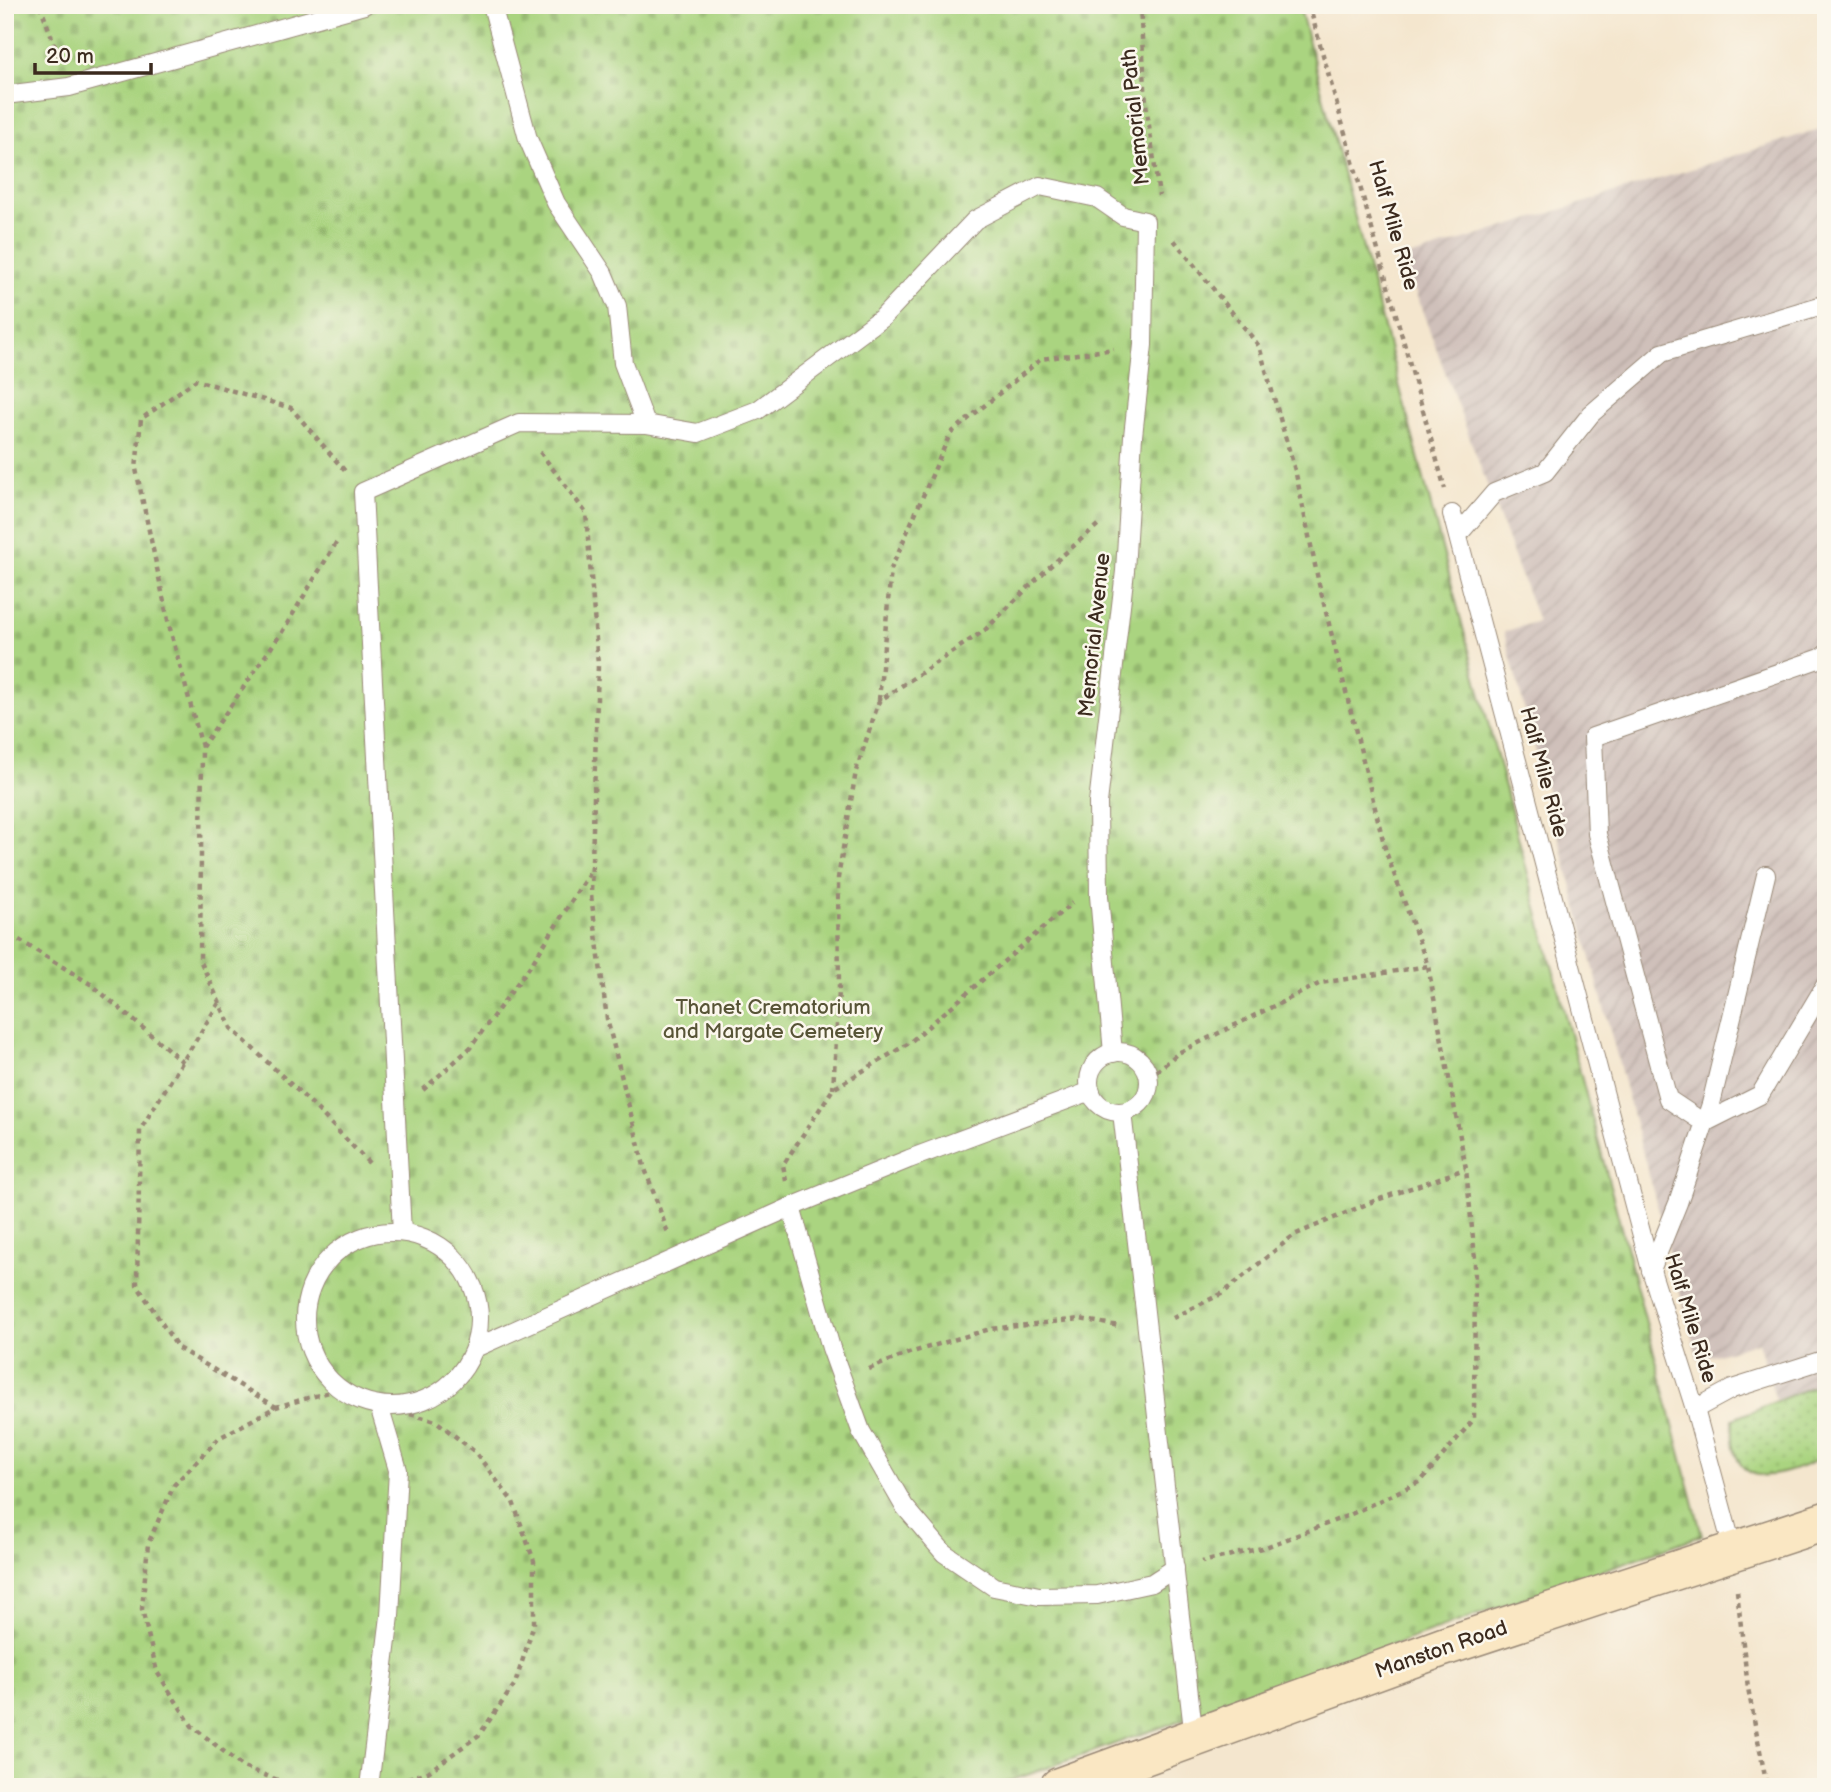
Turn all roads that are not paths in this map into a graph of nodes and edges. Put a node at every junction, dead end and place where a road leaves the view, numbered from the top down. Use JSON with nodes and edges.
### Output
{"nodes":[{"id":1,"x":364,"y":5,"type":"edge"},
{"id":2,"x":492,"y":5,"type":"edge"},
{"id":3,"x":5,"y":95,"type":"edge"},
{"id":4,"x":1826,"y":304,"type":"edge"},
{"id":5,"x":646,"y":424,"type":"junction"},
{"id":6,"x":1452,"y":514,"type":"road end"},
{"id":7,"x":1458,"y":535,"type":"junction"},
{"id":8,"x":1824,"y":657,"type":"edge"},
{"id":9,"x":1766,"y":875,"type":"dead end"},
{"id":10,"x":1823,"y":990,"type":"edge"},
{"id":11,"x":1113,"y":1053,"type":"junction"},
{"id":12,"x":1091,"y":1091,"type":"junction"},
{"id":13,"x":1122,"y":1112,"type":"junction"},
{"id":14,"x":1704,"y":1123,"type":"junction"},
{"id":15,"x":791,"y":1207,"type":"junction"},
{"id":16,"x":402,"y":1232,"type":"junction"},
{"id":17,"x":1651,"y":1270,"type":"junction"},
{"id":18,"x":475,"y":1348,"type":"junction"},
{"id":19,"x":1826,"y":1359,"type":"edge"},
{"id":20,"x":379,"y":1406,"type":"junction"},
{"id":21,"x":1695,"y":1409,"type":"junction"},
{"id":22,"x":1826,"y":1521,"type":"edge"},
{"id":23,"x":1733,"y":1550,"type":"junction"},
{"id":24,"x":1175,"y":1568,"type":"junction"},
{"id":25,"x":1194,"y":1738,"type":"junction"},
{"id":26,"x":369,"y":1787,"type":"edge"},
{"id":27,"x":1059,"y":1787,"type":"edge"}],
"edges":[{"from":1,"to":3,"type":"lane"},
{"from":2,"to":5,"type":"lane"},
{"from":4,"to":7,"type":"lane"},
{"from":5,"to":11,"type":"lane","name":"Memorial Avenue"},
{"from":5,"to":16,"type":"lane"},
{"from":6,"to":7,"type":"lane","name":"Half Mile Ride"},
{"from":7,"to":17,"type":"lane","name":"Half Mile Ride"},
{"from":8,"to":14,"type":"lane"},
{"from":9,"to":14,"type":"lane"},
{"from":10,"to":14,"type":"lane"},
{"from":11,"to":12,"type":"lane"},
{"from":11,"to":13,"type":"lane"},
{"from":12,"to":13,"type":"lane"},
{"from":12,"to":15,"type":"lane"},
{"from":13,"to":24,"type":"lane"},
{"from":14,"to":17,"type":"lane"},
{"from":15,"to":18,"type":"lane"},
{"from":15,"to":24,"type":"lane"},
{"from":16,"to":18,"type":"lane"},
{"from":16,"to":20,"type":"lane"},
{"from":17,"to":21,"type":"lane","name":"Half Mile Ride"},
{"from":18,"to":20,"type":"lane"},
{"from":19,"to":21,"type":"lane"},
{"from":20,"to":26,"type":"lane"},
{"from":21,"to":23,"type":"lane","name":"Half Mile Ride"},
{"from":22,"to":23,"type":"street","name":"Manston Road"},
{"from":23,"to":25,"type":"street","name":"Manston Road"},
{"from":24,"to":25,"type":"lane"},
{"from":25,"to":27,"type":"street","name":"Manston Road"}]}
